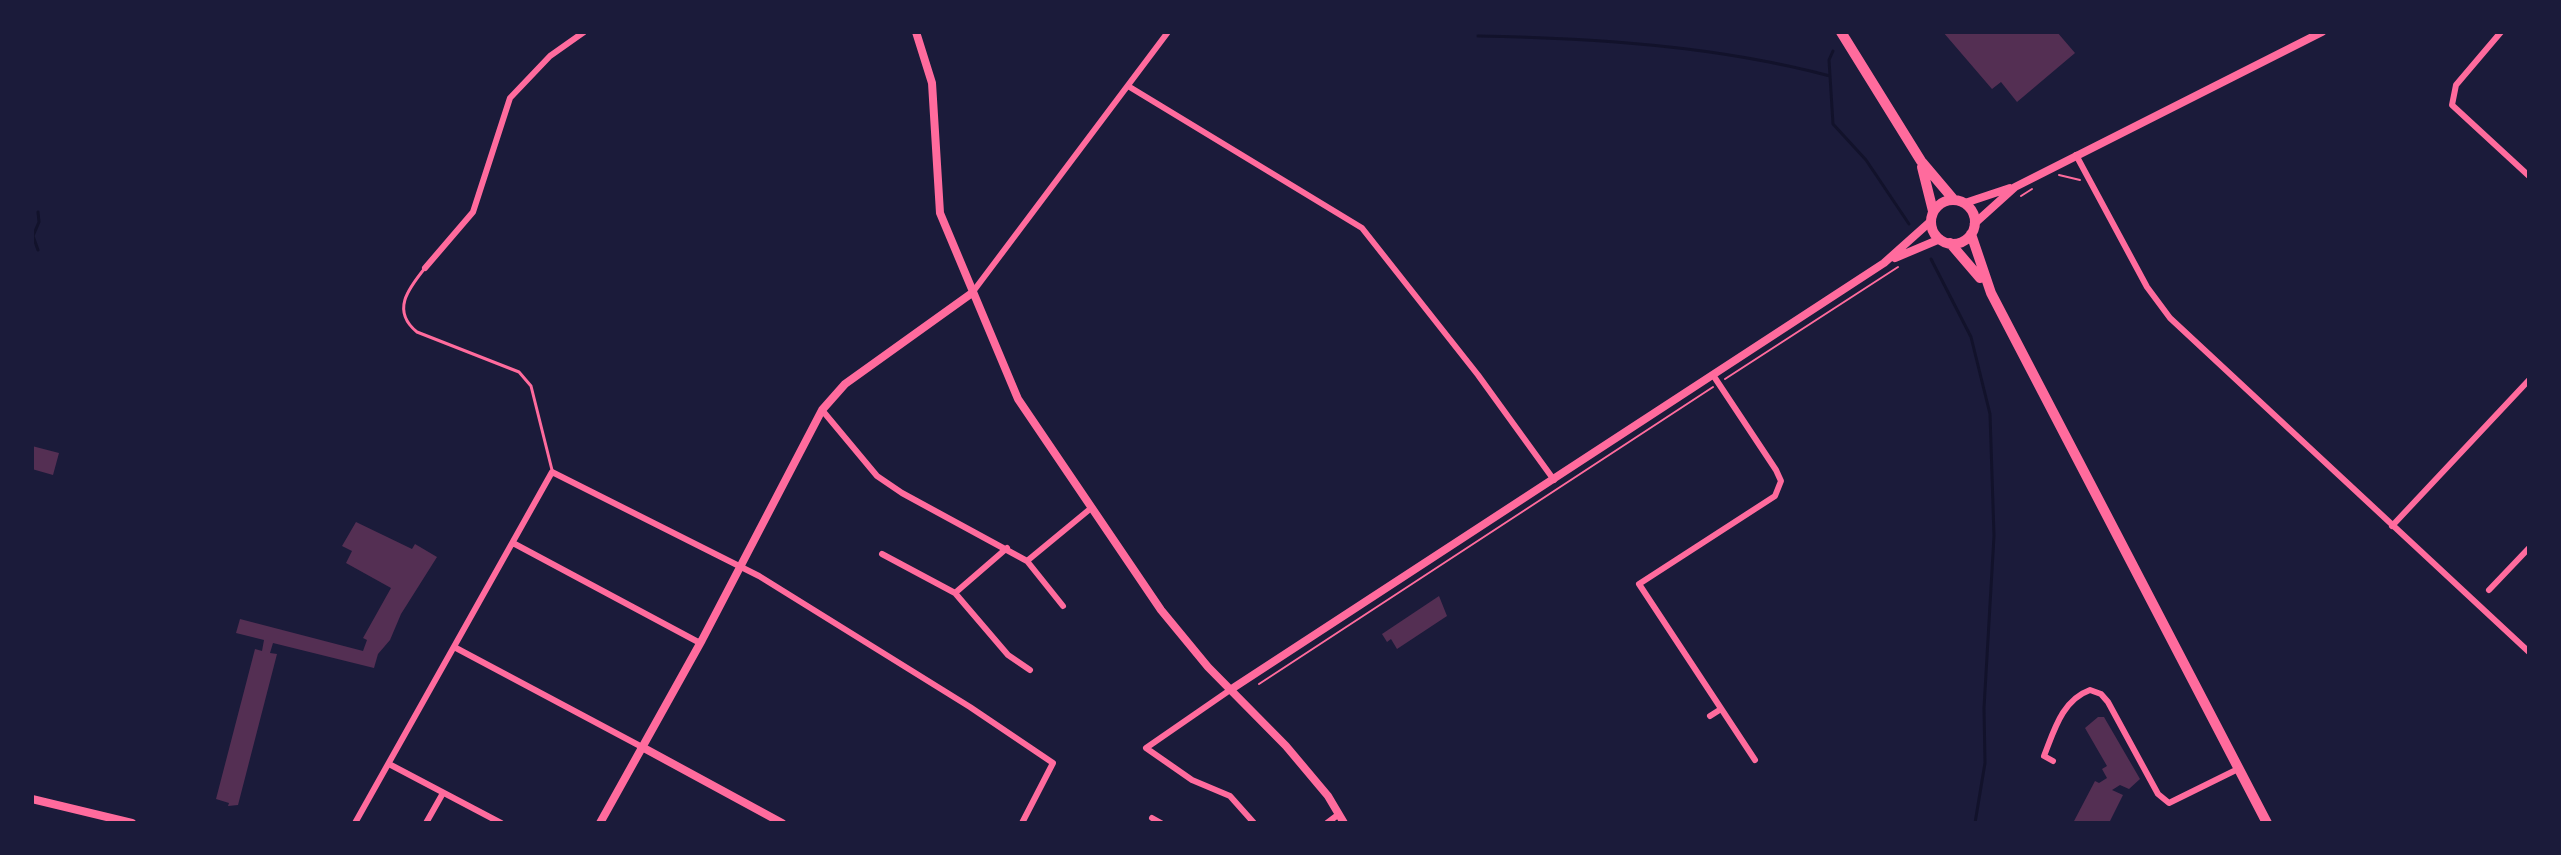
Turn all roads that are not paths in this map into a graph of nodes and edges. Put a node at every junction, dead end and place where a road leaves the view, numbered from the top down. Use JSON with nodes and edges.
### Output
{"nodes":[{"id":1,"x":584,"y":32,"type":"edge"},
{"id":2,"x":916,"y":32,"type":"edge"},
{"id":3,"x":1168,"y":32,"type":"edge"},
{"id":4,"x":1841,"y":32,"type":"edge"},
{"id":5,"x":2322,"y":32,"type":"edge"},
{"id":6,"x":2501,"y":32,"type":"edge"},
{"id":7,"x":1128,"y":86,"type":"junction"},
{"id":8,"x":2076,"y":155,"type":"junction"},
{"id":9,"x":1921,"y":161,"type":"junction"},
{"id":10,"x":2529,"y":176,"type":"edge"},
{"id":11,"x":2015,"y":187,"type":"junction"},
{"id":12,"x":1960,"y":202,"type":"junction"},
{"id":13,"x":1932,"y":216,"type":"junction"},
{"id":14,"x":1973,"y":229,"type":"junction"},
{"id":15,"x":1945,"y":241,"type":"junction"},
{"id":16,"x":1884,"y":263,"type":"junction"},
{"id":17,"x":425,"y":268,"type":"joint"},
{"id":18,"x":972,"y":293,"type":"junction"},
{"id":19,"x":1991,"y":293,"type":"junction"},
{"id":20,"x":1716,"y":379,"type":"junction"},
{"id":21,"x":2529,"y":380,"type":"edge"},
{"id":22,"x":822,"y":410,"type":"junction"},
{"id":23,"x":552,"y":472,"type":"junction"},
{"id":24,"x":1554,"y":480,"type":"junction"},
{"id":25,"x":1090,"y":509,"type":"junction"},
{"id":26,"x":2392,"y":526,"type":"junction"},
{"id":27,"x":513,"y":543,"type":"junction"},
{"id":28,"x":1007,"y":548,"type":"junction"},
{"id":29,"x":2529,"y":548,"type":"edge"},
{"id":30,"x":882,"y":554,"type":"dead end"},
{"id":31,"x":1027,"y":561,"type":"junction"},
{"id":32,"x":740,"y":567,"type":"junction"},
{"id":33,"x":1639,"y":584,"type":"junction"},
{"id":34,"x":1630,"y":590,"type":"dead end"},
{"id":35,"x":2489,"y":590,"type":"dead end"},
{"id":36,"x":955,"y":593,"type":"junction"},
{"id":37,"x":1063,"y":606,"type":"dead end"},
{"id":38,"x":700,"y":643,"type":"junction"},
{"id":39,"x":456,"y":648,"type":"junction"},
{"id":40,"x":2529,"y":652,"type":"edge"},
{"id":41,"x":1030,"y":670,"type":"dead end"},
{"id":42,"x":1230,"y":690,"type":"junction"},
{"id":43,"x":1721,"y":709,"type":"junction"},
{"id":44,"x":1710,"y":716,"type":"dead end"},
{"id":45,"x":642,"y":747,"type":"junction"},
{"id":46,"x":1755,"y":760,"type":"dead end"},
{"id":47,"x":2053,"y":761,"type":"dead end"},
{"id":48,"x":389,"y":764,"type":"junction"},
{"id":49,"x":2238,"y":769,"type":"junction"},
{"id":50,"x":443,"y":793,"type":"junction"},
{"id":51,"x":32,"y":799,"type":"edge"},
{"id":52,"x":1152,"y":818,"type":"dead end"},
{"id":53,"x":1341,"y":819,"type":"edge"},
{"id":54,"x":771,"y":820,"type":"edge"},
{"id":55,"x":1252,"y":822,"type":"edge"},
{"id":56,"x":132,"y":823,"type":"edge"},
{"id":57,"x":355,"y":823,"type":"edge"},
{"id":58,"x":426,"y":823,"type":"edge"},
{"id":59,"x":501,"y":823,"type":"edge"},
{"id":60,"x":600,"y":823,"type":"edge"},
{"id":61,"x":782,"y":823,"type":"edge"},
{"id":62,"x":1022,"y":823,"type":"edge"},
{"id":63,"x":1161,"y":823,"type":"edge"},
{"id":64,"x":1327,"y":823,"type":"edge"},
{"id":65,"x":2267,"y":823,"type":"edge"}],
"edges":[{"from":1,"to":17,"type":"street"},
{"from":2,"to":18,"type":"street"},
{"from":3,"to":7,"type":"street"},
{"from":4,"to":9,"type":"main road"},
{"from":5,"to":8,"type":"street"},
{"from":6,"to":10,"type":"street"},
{"from":7,"to":18,"type":"street"},
{"from":7,"to":24,"type":"street"},
{"from":8,"to":11,"type":"street"},
{"from":8,"to":26,"type":"street"},
{"from":9,"to":12,"type":"main road"},
{"from":9,"to":13,"type":"main road"},
{"from":11,"to":12,"type":"street"},
{"from":11,"to":14,"type":"street"},
{"from":12,"to":13,"type":"main road"},
{"from":12,"to":14,"type":"main road"},
{"from":13,"to":15,"type":"main road"},
{"from":13,"to":16,"type":"street"},
{"from":14,"to":15,"type":"main road"},
{"from":14,"to":19,"type":"main road"},
{"from":15,"to":16,"type":"street"},
{"from":15,"to":19,"type":"main road"},
{"from":16,"to":20,"type":"street"},
{"from":17,"to":23,"type":"lane"},
{"from":18,"to":22,"type":"street"},
{"from":18,"to":25,"type":"street"},
{"from":19,"to":49,"type":"main road"},
{"from":20,"to":24,"type":"street"},
{"from":20,"to":33,"type":"street"},
{"from":21,"to":26,"type":"street"},
{"from":22,"to":28,"type":"street"},
{"from":22,"to":32,"type":"street"},
{"from":23,"to":27,"type":"street"},
{"from":23,"to":32,"type":"street"},
{"from":24,"to":42,"type":"street"},
{"from":25,"to":31,"type":"street"},
{"from":25,"to":42,"type":"street"},
{"from":26,"to":40,"type":"street"},
{"from":27,"to":38,"type":"street"},
{"from":27,"to":39,"type":"street"},
{"from":28,"to":31,"type":"street"},
{"from":28,"to":36,"type":"street"},
{"from":29,"to":35,"type":"street"},
{"from":30,"to":36,"type":"street"},
{"from":31,"to":37,"type":"street"},
{"from":32,"to":38,"type":"street"},
{"from":32,"to":62,"type":"street"},
{"from":33,"to":34,"type":"street"},
{"from":33,"to":43,"type":"street"},
{"from":36,"to":41,"type":"street"},
{"from":38,"to":45,"type":"street"},
{"from":39,"to":45,"type":"street"},
{"from":39,"to":48,"type":"street"},
{"from":42,"to":53,"type":"street"},
{"from":42,"to":55,"type":"street"},
{"from":43,"to":44,"type":"street"},
{"from":43,"to":46,"type":"street"},
{"from":45,"to":54,"type":"street"},
{"from":45,"to":60,"type":"street"},
{"from":47,"to":49,"type":"street"},
{"from":48,"to":50,"type":"street"},
{"from":48,"to":57,"type":"street"},
{"from":49,"to":65,"type":"main road"},
{"from":50,"to":58,"type":"street"},
{"from":50,"to":59,"type":"street"},
{"from":51,"to":56,"type":"street"},
{"from":52,"to":63,"type":"street"},
{"from":53,"to":64,"type":"street"},
{"from":54,"to":61,"type":"street"}]}
